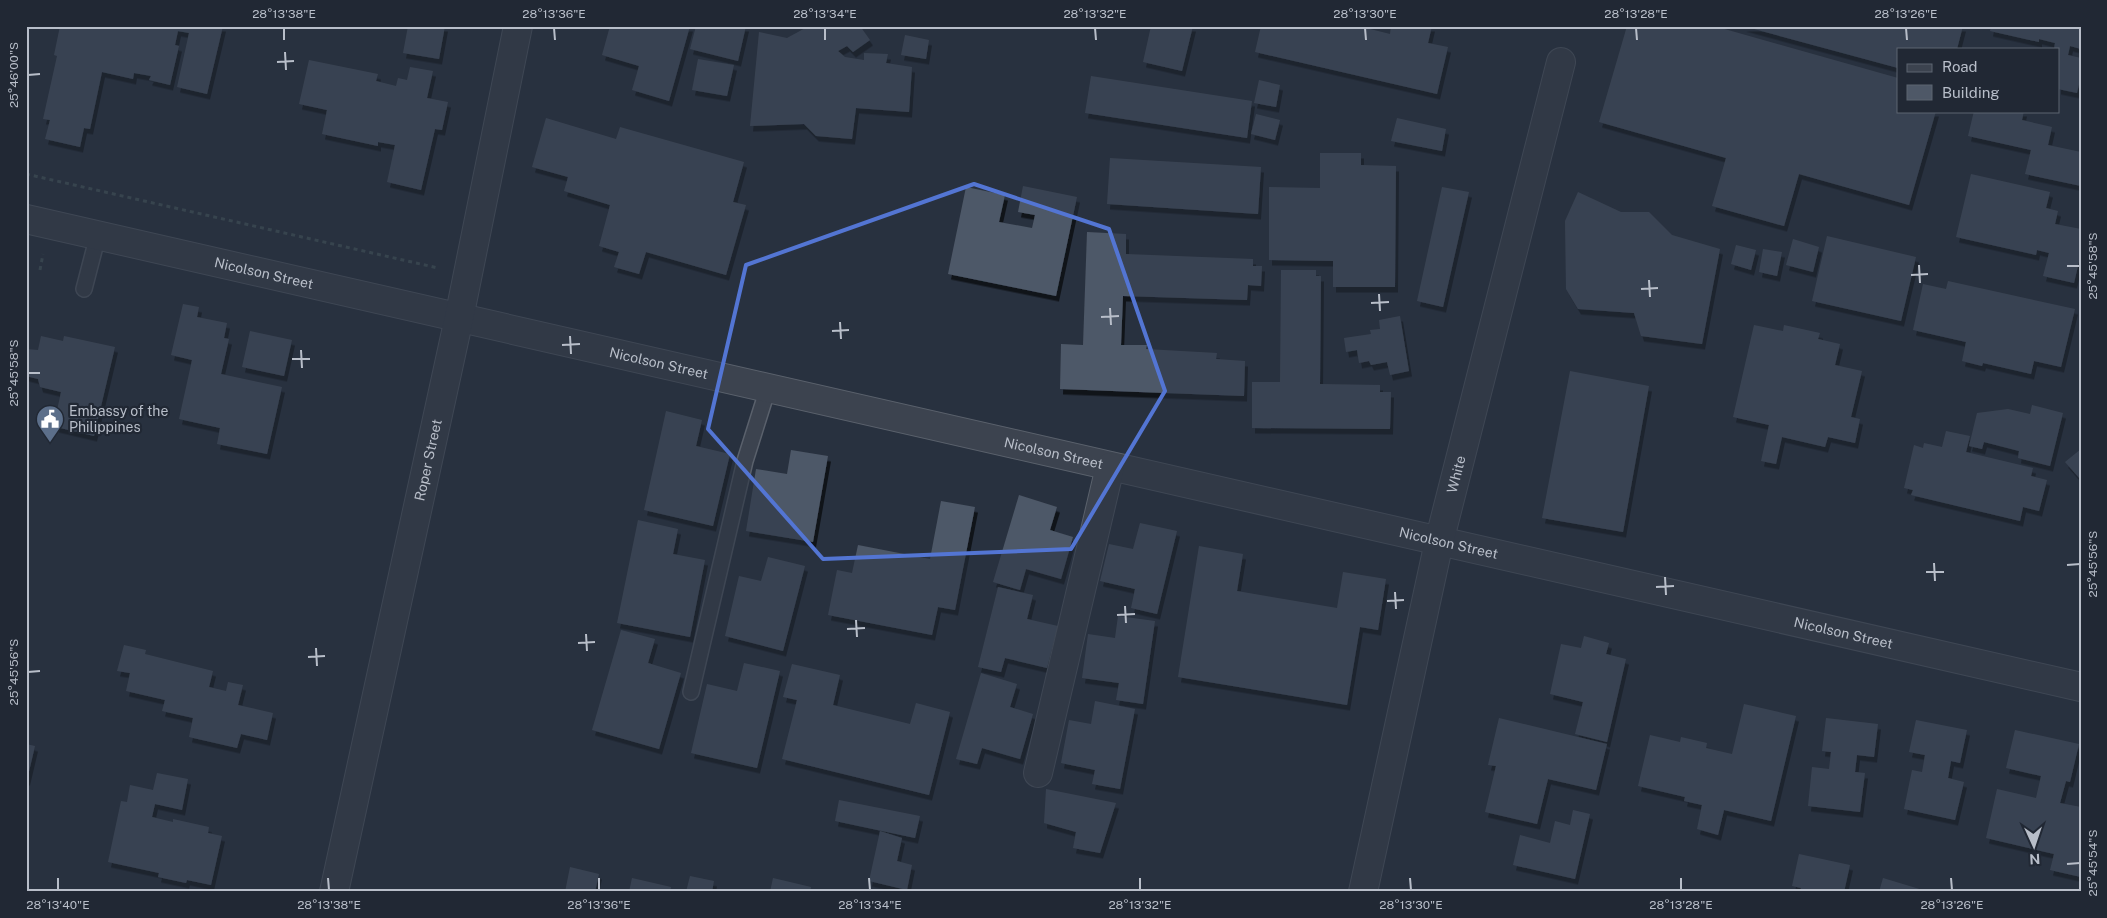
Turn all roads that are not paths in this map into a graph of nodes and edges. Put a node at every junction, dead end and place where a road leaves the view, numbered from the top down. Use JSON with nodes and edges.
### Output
{"nodes":[{"id":1,"x":518,"y":26,"type":"edge"},
{"id":2,"x":1561,"y":62,"type":"dead end"},
{"id":3,"x":26,"y":219,"type":"edge"},
{"id":4,"x":98,"y":235,"type":"junction"},
{"id":5,"x":84,"y":289,"type":"dead end"},
{"id":6,"x":459,"y":318,"type":"junction"},
{"id":7,"x":768,"y":388,"type":"junction"},
{"id":8,"x":1110,"y":467,"type":"junction"},
{"id":9,"x":1439,"y":542,"type":"junction"},
{"id":10,"x":2081,"y":688,"type":"edge"},
{"id":11,"x":691,"y":692,"type":"dead end"},
{"id":12,"x":1038,"y":773,"type":"dead end"},
{"id":13,"x":334,"y":892,"type":"edge"},
{"id":14,"x":1363,"y":892,"type":"edge"}],
"edges":[{"from":1,"to":6,"type":"street","name":"Roper Street"},
{"from":2,"to":9,"type":"street","name":"White"},
{"from":3,"to":4,"type":"street","name":"Nicolson Street"},
{"from":4,"to":5,"type":"lane"},
{"from":4,"to":6,"type":"street","name":"Nicolson Street"},
{"from":6,"to":7,"type":"street","name":"Nicolson Street"},
{"from":6,"to":13,"type":"street","name":"Roper Street"},
{"from":7,"to":8,"type":"street","name":"Nicolson Street"},
{"from":7,"to":11,"type":"lane"},
{"from":8,"to":9,"type":"street","name":"Nicolson Street"},
{"from":8,"to":12,"type":"street"},
{"from":9,"to":10,"type":"street","name":"Nicolson Street"},
{"from":9,"to":14,"type":"street","name":"White"}]}
